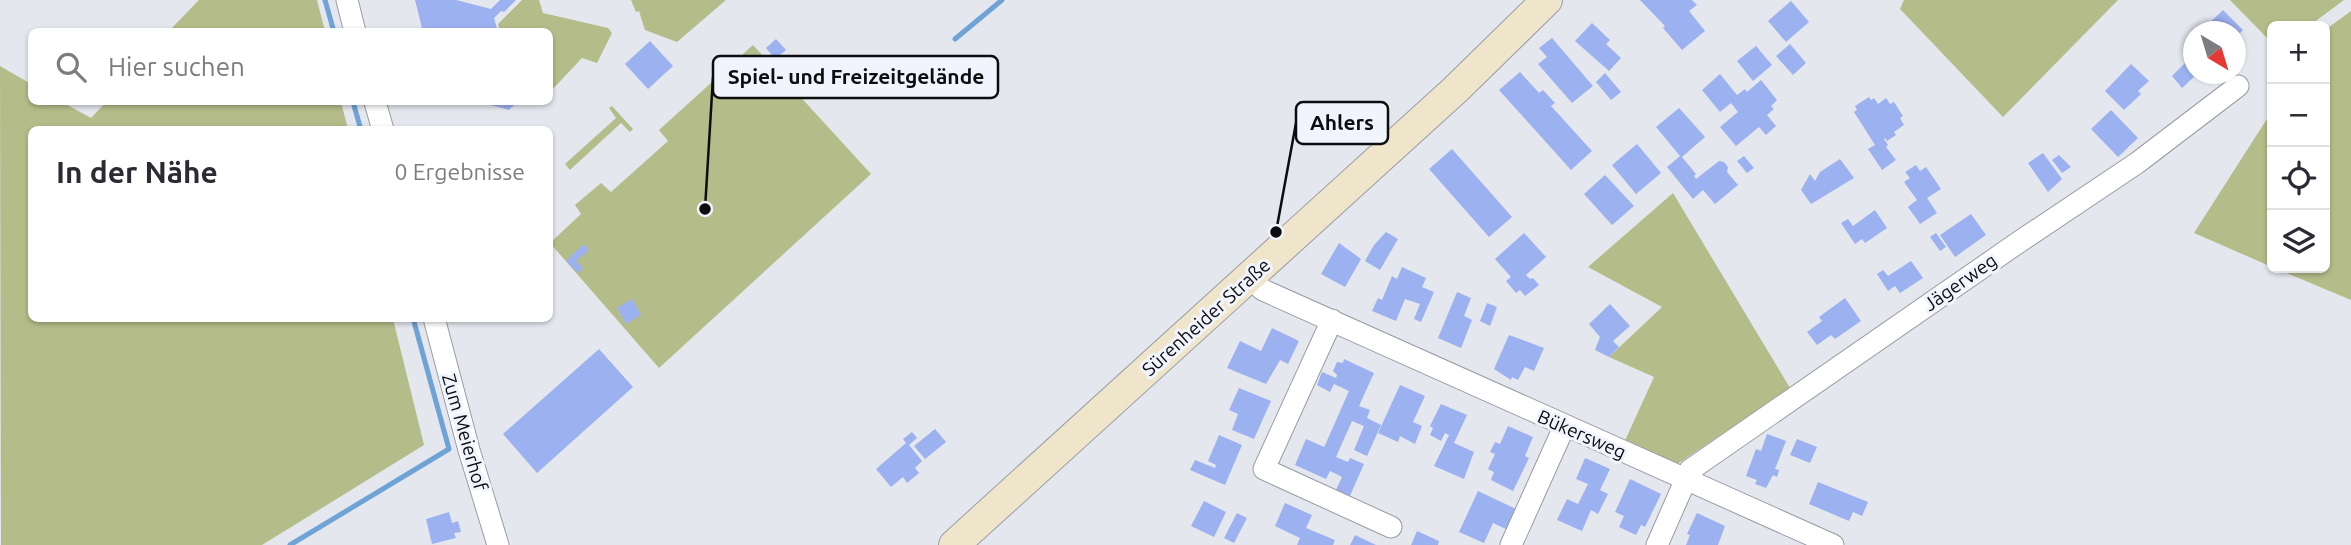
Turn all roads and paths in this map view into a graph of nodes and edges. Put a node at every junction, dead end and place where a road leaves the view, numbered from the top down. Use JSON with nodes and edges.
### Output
{"nodes":[{"id":1,"x":346,"y":0,"type":"edge"},
{"id":2,"x":1547,"y":0,"type":"edge"},
{"id":3,"x":354,"y":28,"type":"edge"},
{"id":4,"x":2238,"y":86,"type":"dead end"},
{"id":5,"x":376,"y":105,"type":"edge"},
{"id":6,"x":382,"y":126,"type":"edge"},
{"id":7,"x":1249,"y":277,"type":"junction"},
{"id":8,"x":1332,"y":320,"type":"junction"},
{"id":9,"x":435,"y":322,"type":"edge"},
{"id":10,"x":1564,"y":427,"type":"junction"},
{"id":11,"x":1686,"y":480,"type":"junction"},
{"id":12,"x":1391,"y":527,"type":"dead end"},
{"id":13,"x":498,"y":545,"type":"edge"},
{"id":14,"x":954,"y":545,"type":"edge"},
{"id":15,"x":1511,"y":545,"type":"edge"},
{"id":16,"x":1657,"y":545,"type":"edge"},
{"id":17,"x":1833,"y":545,"type":"edge"}],
"edges":[{"from":1,"to":3,"type":"street"},
{"from":2,"to":7,"type":"main road","name":"Sürenheider Straße"},
{"from":4,"to":11,"type":"street","name":"Jägerweg"},
{"from":5,"to":6,"type":"street"},
{"from":7,"to":8,"type":"street","name":"Bükersweg"},
{"from":7,"to":14,"type":"main road","name":"Sürenheider Straße"},
{"from":8,"to":10,"type":"street","name":"Bükersweg"},
{"from":8,"to":12,"type":"street"},
{"from":9,"to":13,"type":"street","name":"Zum Meierhof"},
{"from":10,"to":11,"type":"street","name":"Bükersweg"},
{"from":10,"to":15,"type":"street"},
{"from":11,"to":16,"type":"street"},
{"from":11,"to":17,"type":"street","name":"Bükersweg"}]}
